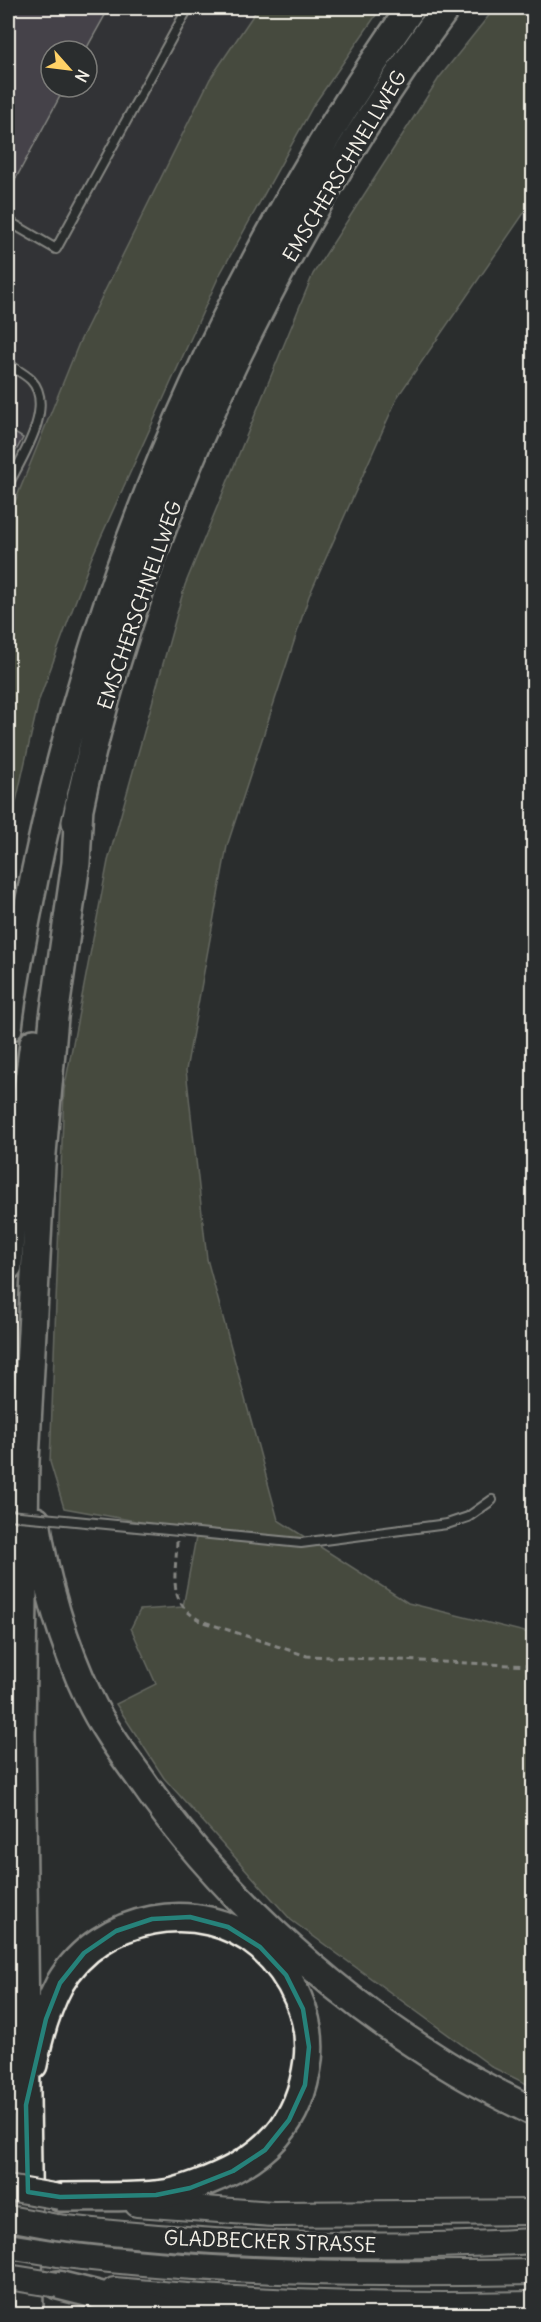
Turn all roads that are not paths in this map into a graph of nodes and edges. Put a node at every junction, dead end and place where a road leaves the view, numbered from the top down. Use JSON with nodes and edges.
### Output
{"nodes":[{"id":1,"x":188,"y":8,"type":"edge"},
{"id":2,"x":411,"y":8,"type":"edge"},
{"id":3,"x":446,"y":8,"type":"edge"},
{"id":4,"x":8,"y":221,"type":"edge"},
{"id":5,"x":8,"y":364,"type":"edge"},
{"id":6,"x":8,"y":485,"type":"edge"},
{"id":7,"x":79,"y":806,"type":"junction"},
{"id":8,"x":10,"y":995,"type":"edge"},
{"id":9,"x":8,"y":1028,"type":"edge"},
{"id":10,"x":8,"y":1266,"type":"edge"},
{"id":11,"x":25,"y":1461,"type":"junction"},
{"id":12,"x":492,"y":1500,"type":"dead end"},
{"id":13,"x":8,"y":1515,"type":"edge"},
{"id":14,"x":26,"y":2104,"type":"junction"},
{"id":15,"x":534,"y":2112,"type":"edge"},
{"id":16,"x":8,"y":2188,"type":"edge"},
{"id":17,"x":60,"y":2197,"type":"junction"},
{"id":18,"x":534,"y":2212,"type":"edge"},
{"id":19,"x":8,"y":2218,"type":"edge"},
{"id":20,"x":534,"y":2241,"type":"edge"},
{"id":21,"x":8,"y":2246,"type":"edge"},
{"id":22,"x":534,"y":2272,"type":"edge"},
{"id":23,"x":8,"y":2277,"type":"edge"},
{"id":24,"x":58,"y":2285,"type":"junction"},
{"id":25,"x":534,"y":2304,"type":"edge"},
{"id":26,"x":29,"y":2314,"type":"edge"},
{"id":27,"x":175,"y":2314,"type":"edge"}],
"edges":[{"from":1,"to":4,"type":"lane"},
{"from":2,"to":8,"type":"highway","name":"EMSCHERSCHNELLWEG"},
{"from":3,"to":7,"type":"highway","name":"EMSCHERSCHNELLWEG"},
{"from":5,"to":6,"type":"lane"},
{"from":7,"to":10,"type":"highway","name":"EMSCHERSCHNELLWEG"},
{"from":7,"to":11,"type":"highway"},
{"from":8,"to":9,"type":"highway","name":"EMSCHERSCHNELLWEG"},
{"from":11,"to":14,"type":"highway"},
{"from":11,"to":15,"type":"highway"},
{"from":12,"to":13,"type":"lane","bridge":true},
{"from":14,"to":17,"type":"highway"},
{"from":14,"to":26,"type":"highway"},
{"from":16,"to":17,"type":"highway","bridge":true},
{"from":17,"to":18,"type":"highway"},
{"from":19,"to":20,"type":"highway","name":"GLADBECKER STRASSE","bridge":true},
{"from":21,"to":22,"type":"highway","name":"GLADBECKER STRASSE","bridge":true},
{"from":23,"to":24,"type":"highway","bridge":true},
{"from":24,"to":25,"type":"highway"},
{"from":24,"to":27,"type":"highway"}]}
